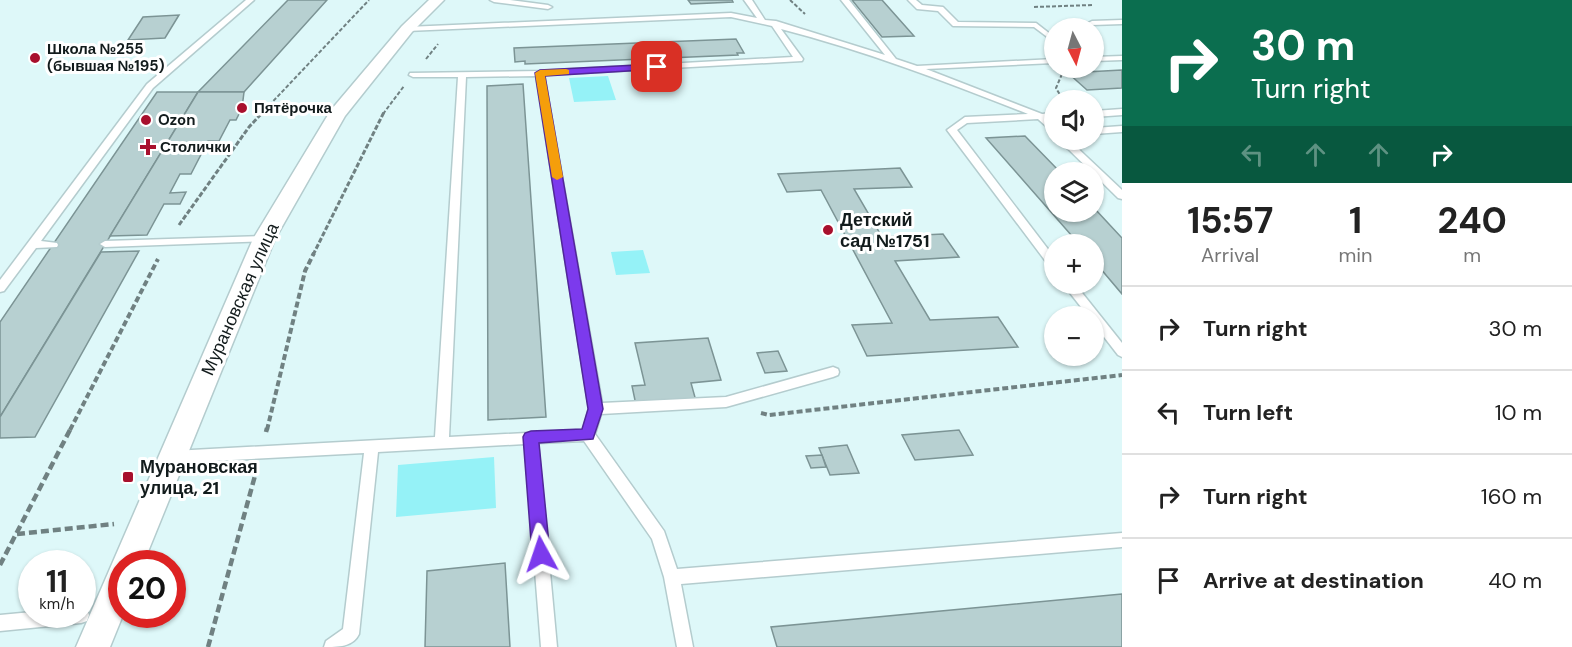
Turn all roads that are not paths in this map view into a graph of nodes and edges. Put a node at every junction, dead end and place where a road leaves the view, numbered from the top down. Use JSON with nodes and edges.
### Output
{"nodes":[{"id":1,"x":250,"y":0,"type":"edge"},
{"id":2,"x":437,"y":0,"type":"edge"},
{"id":3,"x":494,"y":0,"type":"edge"},
{"id":4,"x":748,"y":0,"type":"edge"},
{"id":5,"x":845,"y":0,"type":"edge"},
{"id":6,"x":912,"y":0,"type":"edge"},
{"id":7,"x":548,"y":7,"type":"dead end"},
{"id":8,"x":762,"y":21,"type":"junction"},
{"id":9,"x":1122,"y":22,"type":"edge"},
{"id":10,"x":1104,"y":23,"type":"edge"},
{"id":11,"x":773,"y":24,"type":"junction"},
{"id":12,"x":407,"y":29,"type":"junction"},
{"id":13,"x":1044,"y":32,"type":"edge"},
{"id":14,"x":1122,"y":58,"type":"edge"},
{"id":15,"x":1104,"y":59,"type":"edge"},
{"id":16,"x":894,"y":61,"type":"junction"},
{"id":17,"x":1044,"y":61,"type":"edge"},
{"id":18,"x":916,"y":67,"type":"junction"},
{"id":19,"x":540,"y":73,"type":"junction"},
{"id":20,"x":413,"y":75,"type":"road end"},
{"id":21,"x":462,"y":75,"type":"junction"},
{"id":22,"x":1122,"y":112,"type":"edge"},
{"id":23,"x":1104,"y":113,"type":"edge"},
{"id":24,"x":1040,"y":116,"type":"junction"},
{"id":25,"x":1044,"y":116,"type":"edge"},
{"id":26,"x":1044,"y":120,"type":"edge"},
{"id":27,"x":1122,"y":129,"type":"edge"},
{"id":28,"x":1104,"y":130,"type":"edge"},
{"id":29,"x":1074,"y":150,"type":"edge"},
{"id":30,"x":1122,"y":196,"type":"edge"},
{"id":31,"x":264,"y":239,"type":"junction"},
{"id":32,"x":34,"y":244,"type":"junction"},
{"id":33,"x":105,"y":244,"type":"dead end"},
{"id":34,"x":53,"y":245,"type":"dead end"},
{"id":35,"x":1044,"y":251,"type":"edge"},
{"id":36,"x":0,"y":288,"type":"edge"},
{"id":37,"x":1077,"y":294,"type":"edge"},
{"id":38,"x":1122,"y":352,"type":"edge"},
{"id":39,"x":832,"y":372,"type":"dead end"},
{"id":40,"x":596,"y":409,"type":"junction"},
{"id":41,"x":588,"y":435,"type":"junction"},
{"id":42,"x":531,"y":437,"type":"junction"},
{"id":43,"x":442,"y":442,"type":"junction"},
{"id":44,"x":372,"y":447,"type":"junction"},
{"id":45,"x":171,"y":457,"type":"junction"},
{"id":46,"x":1122,"y":540,"type":"edge"},
{"id":47,"x":133,"y":550,"type":"edge"},
{"id":48,"x":672,"y":577,"type":"junction"},
{"id":49,"x":108,"y":593,"type":"edge"},
{"id":50,"x":96,"y":607,"type":"edge"},
{"id":51,"x":18,"y":620,"type":"edge"},
{"id":52,"x":0,"y":622,"type":"edge"},
{"id":53,"x":91,"y":628,"type":"edge"},
{"id":54,"x":93,"y":647,"type":"edge"},
{"id":55,"x":332,"y":647,"type":"edge"},
{"id":56,"x":549,"y":647,"type":"edge"},
{"id":57,"x":685,"y":647,"type":"edge"}],
"edges":[{"from":1,"to":32,"type":"lane"},
{"from":2,"to":12,"type":"street","name":"Мурановская улица"},
{"from":3,"to":7,"type":"lane"},
{"from":4,"to":8,"type":"lane"},
{"from":5,"to":16,"type":"lane"},
{"from":6,"to":13,"type":"lane"},
{"from":8,"to":11,"type":"lane"},
{"from":8,"to":12,"type":"lane"},
{"from":9,"to":10,"type":"lane"},
{"from":11,"to":16,"type":"lane"},
{"from":11,"to":19,"type":"lane"},
{"from":12,"to":31,"type":"street","name":"Мурановская улица"},
{"from":14,"to":15,"type":"lane"},
{"from":16,"to":18,"type":"lane"},
{"from":17,"to":18,"type":"lane"},
{"from":18,"to":24,"type":"lane"},
{"from":19,"to":21,"type":"lane"},
{"from":19,"to":40,"type":"lane"},
{"from":20,"to":21,"type":"lane"},
{"from":21,"to":43,"type":"lane"},
{"from":22,"to":23,"type":"lane"},
{"from":24,"to":25,"type":"lane"},
{"from":24,"to":26,"type":"lane"},
{"from":24,"to":35,"type":"lane"},
{"from":27,"to":28,"type":"lane"},
{"from":29,"to":30,"type":"lane"},
{"from":31,"to":33,"type":"lane"},
{"from":31,"to":45,"type":"street","name":"Мурановская улица"},
{"from":32,"to":34,"type":"lane"},
{"from":32,"to":36,"type":"lane"},
{"from":37,"to":38,"type":"lane"},
{"from":39,"to":40,"type":"lane"},
{"from":40,"to":41,"type":"lane"},
{"from":41,"to":42,"type":"lane"},
{"from":41,"to":48,"type":"lane"},
{"from":42,"to":43,"type":"lane"},
{"from":42,"to":56,"type":"lane"},
{"from":43,"to":44,"type":"lane"},
{"from":44,"to":45,"type":"lane"},
{"from":44,"to":55,"type":"lane"},
{"from":45,"to":47,"type":"street","name":"Мурановская улица"},
{"from":46,"to":48,"type":"lane"},
{"from":48,"to":57,"type":"lane"},
{"from":49,"to":50,"type":"street"},
{"from":51,"to":52,"type":"lane"},
{"from":53,"to":54,"type":"street"}]}
